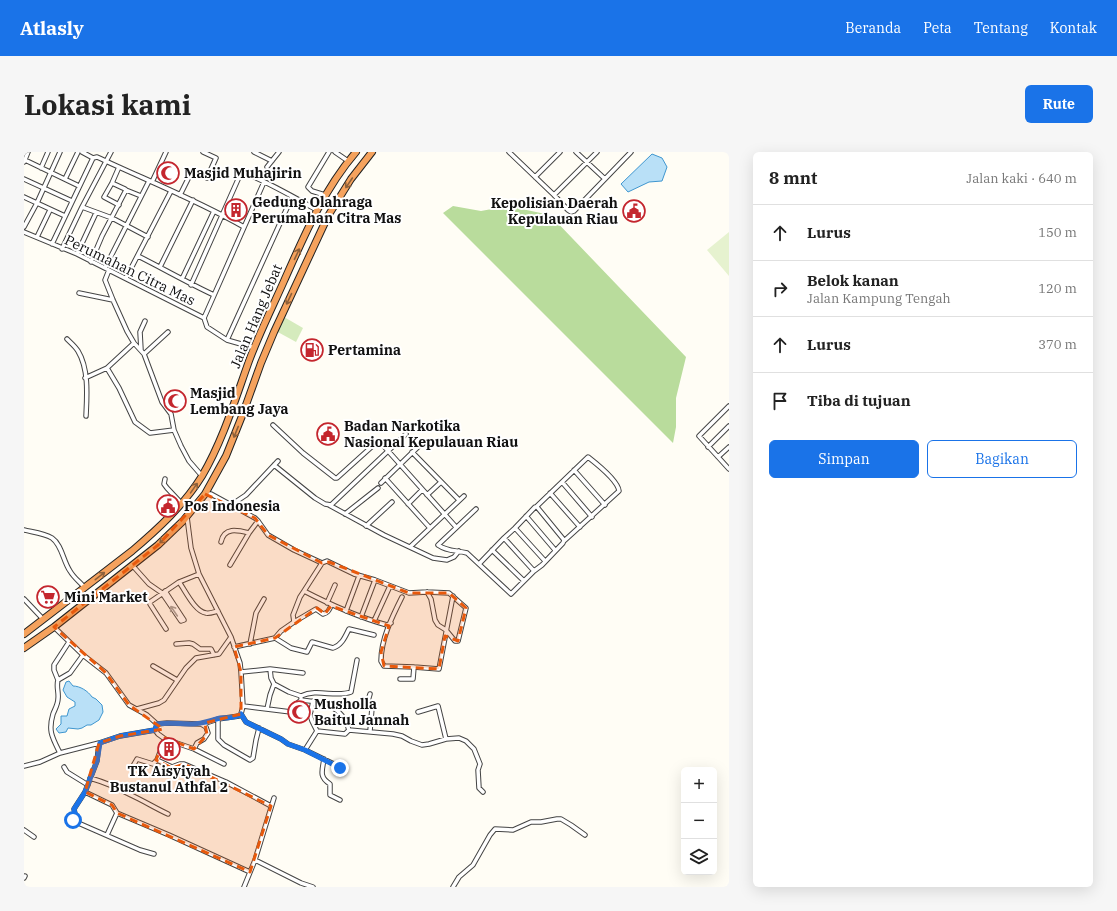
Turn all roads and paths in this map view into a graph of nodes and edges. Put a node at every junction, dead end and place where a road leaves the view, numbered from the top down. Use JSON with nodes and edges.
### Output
{"nodes":[{"id":1,"x":28,"y":152,"type":"edge"},
{"id":2,"x":48,"y":152,"type":"edge"},
{"id":3,"x":60,"y":152,"type":"edge"},
{"id":4,"x":78,"y":152,"type":"edge"},
{"id":5,"x":83,"y":152,"type":"edge"},
{"id":6,"x":100,"y":152,"type":"edge"},
{"id":7,"x":111,"y":152,"type":"edge"},
{"id":8,"x":166,"y":152,"type":"edge"},
{"id":9,"x":203,"y":152,"type":"edge"},
{"id":10,"x":254,"y":152,"type":"edge"},
{"id":11,"x":278,"y":152,"type":"edge"},
{"id":12,"x":329,"y":152,"type":"edge"},
{"id":13,"x":335,"y":152,"type":"edge"},
{"id":14,"x":356,"y":152,"type":"edge"},
{"id":15,"x":372,"y":152,"type":"edge"},
{"id":16,"x":509,"y":152,"type":"edge"},
{"id":17,"x":560,"y":152,"type":"edge"},
{"id":18,"x":576,"y":152,"type":"edge"},
{"id":19,"x":597,"y":152,"type":"edge"},
{"id":20,"x":631,"y":152,"type":"edge"},
{"id":21,"x":95,"y":158,"type":"junction"},
{"id":22,"x":24,"y":161,"type":"edge"},
{"id":23,"x":272,"y":161,"type":"junction"},
{"id":24,"x":348,"y":161,"type":"junction"},
{"id":25,"x":106,"y":162,"type":"junction"},
{"id":26,"x":587,"y":162,"type":"junction"},
{"id":27,"x":119,"y":167,"type":"junction"},
{"id":28,"x":267,"y":167,"type":"dead end"},
{"id":29,"x":41,"y":168,"type":"junction"},
{"id":30,"x":50,"y":173,"type":"junction"},
{"id":31,"x":536,"y":176,"type":"junction"},
{"id":32,"x":24,"y":179,"type":"edge"},
{"id":33,"x":64,"y":179,"type":"junction"},
{"id":34,"x":605,"y":179,"type":"junction"},
{"id":35,"x":151,"y":181,"type":"junction"},
{"id":36,"x":264,"y":182,"type":"junction"},
{"id":37,"x":112,"y":183,"type":"junction"},
{"id":38,"x":79,"y":186,"type":"junction"},
{"id":39,"x":43,"y":188,"type":"junction"},
{"id":40,"x":126,"y":190,"type":"junction"},
{"id":41,"x":171,"y":192,"type":"junction"},
{"id":42,"x":180,"y":195,"type":"junction"},
{"id":43,"x":325,"y":195,"type":"junction"},
{"id":44,"x":554,"y":195,"type":"junction"},
{"id":45,"x":141,"y":196,"type":"junction"},
{"id":46,"x":292,"y":196,"type":"junction"},
{"id":47,"x":24,"y":197,"type":"edge"},
{"id":48,"x":193,"y":200,"type":"junction"},
{"id":49,"x":72,"y":201,"type":"junction"},
{"id":50,"x":37,"y":203,"type":"junction"},
{"id":51,"x":119,"y":205,"type":"junction"},
{"id":52,"x":82,"y":207,"type":"junction"},
{"id":53,"x":50,"y":210,"type":"junction"},
{"id":54,"x":317,"y":210,"type":"junction"},
{"id":55,"x":214,"y":211,"type":"junction"},
{"id":56,"x":96,"y":213,"type":"junction"},
{"id":57,"x":222,"y":214,"type":"junction"},
{"id":58,"x":65,"y":216,"type":"junction"},
{"id":59,"x":112,"y":218,"type":"junction"},
{"id":60,"x":127,"y":226,"type":"junction"},
{"id":61,"x":244,"y":226,"type":"junction"},
{"id":62,"x":24,"y":227,"type":"edge"},
{"id":63,"x":24,"y":232,"type":"edge"},
{"id":64,"x":37,"y":237,"type":"junction"},
{"id":65,"x":148,"y":237,"type":"junction"},
{"id":66,"x":52,"y":244,"type":"junction"},
{"id":67,"x":62,"y":249,"type":"junction"},
{"id":68,"x":77,"y":254,"type":"junction"},
{"id":69,"x":138,"y":256,"type":"junction"},
{"id":70,"x":91,"y":262,"type":"junction"},
{"id":71,"x":160,"y":267,"type":"junction"},
{"id":72,"x":107,"y":269,"type":"junction"},
{"id":73,"x":126,"y":278,"type":"junction"},
{"id":74,"x":182,"y":279,"type":"junction"},
{"id":75,"x":191,"y":285,"type":"junction"},
{"id":76,"x":79,"y":293,"type":"dead end"},
{"id":77,"x":214,"y":295,"type":"junction"},
{"id":78,"x":113,"y":300,"type":"junction"},
{"id":79,"x":204,"y":318,"type":"junction"},
{"id":80,"x":145,"y":321,"type":"dead end"},
{"id":81,"x":168,"y":332,"type":"dead end"},
{"id":82,"x":67,"y":339,"type":"dead end"},
{"id":83,"x":227,"y":340,"type":"junction"},
{"id":84,"x":134,"y":343,"type":"junction"},
{"id":85,"x":255,"y":348,"type":"junction"},
{"id":86,"x":141,"y":350,"type":"junction"},
{"id":87,"x":144,"y":354,"type":"junction"},
{"id":88,"x":107,"y":368,"type":"junction"},
{"id":89,"x":85,"y":378,"type":"junction"},
{"id":90,"x":729,"y":406,"type":"edge"},
{"id":91,"x":86,"y":416,"type":"dead end"},
{"id":92,"x":272,"y":425,"type":"dead end"},
{"id":93,"x":729,"y":426,"type":"edge"},
{"id":94,"x":174,"y":430,"type":"junction"},
{"id":95,"x":406,"y":434,"type":"dead end"},
{"id":96,"x":220,"y":440,"type":"junction"},
{"id":97,"x":230,"y":445,"type":"junction"},
{"id":98,"x":418,"y":447,"type":"dead end"},
{"id":99,"x":708,"y":447,"type":"junction"},
{"id":100,"x":729,"y":447,"type":"edge"},
{"id":101,"x":388,"y":450,"type":"junction"},
{"id":102,"x":412,"y":452,"type":"junction"},
{"id":103,"x":718,"y":457,"type":"junction"},
{"id":104,"x":278,"y":461,"type":"dead end"},
{"id":105,"x":399,"y":464,"type":"junction"},
{"id":106,"x":274,"y":466,"type":"junction"},
{"id":107,"x":729,"y":468,"type":"edge"},
{"id":108,"x":574,"y":470,"type":"junction"},
{"id":109,"x":202,"y":476,"type":"junction"},
{"id":110,"x":385,"y":478,"type":"junction"},
{"id":111,"x":165,"y":479,"type":"dead end"},
{"id":112,"x":441,"y":482,"type":"junction"},
{"id":113,"x":562,"y":482,"type":"junction"},
{"id":114,"x":381,"y":483,"type":"dead end"},
{"id":115,"x":378,"y":488,"type":"dead end"},
{"id":116,"x":422,"y":490,"type":"junction"},
{"id":117,"x":550,"y":493,"type":"junction"},
{"id":118,"x":205,"y":494,"type":"junction"},
{"id":119,"x":427,"y":495,"type":"junction"},
{"id":120,"x":464,"y":496,"type":"dead end"},
{"id":121,"x":459,"y":500,"type":"junction"},
{"id":122,"x":392,"y":502,"type":"dead end"},
{"id":123,"x":182,"y":504,"type":"junction"},
{"id":124,"x":408,"y":504,"type":"junction"},
{"id":125,"x":231,"y":505,"type":"junction"},
{"id":126,"x":329,"y":505,"type":"junction"},
{"id":127,"x":604,"y":505,"type":"junction"},
{"id":128,"x":536,"y":507,"type":"junction"},
{"id":129,"x":476,"y":509,"type":"dead end"},
{"id":130,"x":345,"y":514,"type":"junction"},
{"id":131,"x":444,"y":514,"type":"junction"},
{"id":132,"x":187,"y":516,"type":"junction"},
{"id":133,"x":526,"y":516,"type":"junction"},
{"id":134,"x":592,"y":517,"type":"junction"},
{"id":135,"x":258,"y":521,"type":"junction"},
{"id":136,"x":366,"y":526,"type":"junction"},
{"id":137,"x":580,"y":527,"type":"junction"},
{"id":138,"x":430,"y":528,"type":"junction"},
{"id":139,"x":456,"y":528,"type":"junction"},
{"id":140,"x":515,"y":528,"type":"junction"},
{"id":141,"x":24,"y":530,"type":"edge"},
{"id":142,"x":249,"y":533,"type":"junction"},
{"id":143,"x":504,"y":538,"type":"junction"},
{"id":144,"x":564,"y":541,"type":"junction"},
{"id":145,"x":221,"y":542,"type":"dead end"},
{"id":146,"x":410,"y":547,"type":"junction"},
{"id":147,"x":492,"y":550,"type":"junction"},
{"id":148,"x":555,"y":550,"type":"junction"},
{"id":149,"x":459,"y":551,"type":"junction"},
{"id":150,"x":545,"y":561,"type":"junction"},
{"id":151,"x":322,"y":563,"type":"junction"},
{"id":152,"x":230,"y":564,"type":"dead end"},
{"id":153,"x":479,"y":564,"type":"junction"},
{"id":154,"x":132,"y":565,"type":"junction"},
{"id":155,"x":534,"y":571,"type":"junction"},
{"id":156,"x":199,"y":574,"type":"junction"},
{"id":157,"x":359,"y":576,"type":"junction"},
{"id":158,"x":375,"y":580,"type":"junction"},
{"id":159,"x":524,"y":581,"type":"junction"},
{"id":160,"x":179,"y":582,"type":"junction"},
{"id":161,"x":335,"y":585,"type":"dead end"},
{"id":162,"x":390,"y":586,"type":"junction"},
{"id":163,"x":85,"y":588,"type":"junction"},
{"id":164,"x":154,"y":588,"type":"junction"},
{"id":165,"x":304,"y":591,"type":"junction"},
{"id":166,"x":163,"y":592,"type":"junction"},
{"id":167,"x":427,"y":592,"type":"junction"},
{"id":168,"x":453,"y":596,"type":"junction"},
{"id":169,"x":402,"y":597,"type":"dead end"},
{"id":170,"x":154,"y":598,"type":"junction"},
{"id":171,"x":24,"y":599,"type":"edge"},
{"id":172,"x":264,"y":599,"type":"dead end"},
{"id":173,"x":327,"y":603,"type":"junction"},
{"id":174,"x":331,"y":606,"type":"junction"},
{"id":175,"x":218,"y":611,"type":"junction"},
{"id":176,"x":346,"y":611,"type":"junction"},
{"id":177,"x":361,"y":617,"type":"junction"},
{"id":178,"x":43,"y":619,"type":"junction"},
{"id":179,"x":374,"y":621,"type":"junction"},
{"id":180,"x":294,"y":622,"type":"junction"},
{"id":181,"x":391,"y":623,"type":"junction"},
{"id":182,"x":54,"y":627,"type":"junction"},
{"id":183,"x":166,"y":630,"type":"dead end"},
{"id":184,"x":446,"y":630,"type":"junction"},
{"id":185,"x":24,"y":634,"type":"edge"},
{"id":186,"x":374,"y":635,"type":"dead end"},
{"id":187,"x":231,"y":637,"type":"junction"},
{"id":188,"x":275,"y":638,"type":"junction"},
{"id":189,"x":69,"y":642,"type":"junction"},
{"id":190,"x":176,"y":644,"type":"dead end"},
{"id":191,"x":250,"y":644,"type":"junction"},
{"id":192,"x":234,"y":647,"type":"junction"},
{"id":193,"x":24,"y":648,"type":"edge"},
{"id":194,"x":83,"y":655,"type":"junction"},
{"id":195,"x":214,"y":655,"type":"junction"},
{"id":196,"x":357,"y":660,"type":"dead end"},
{"id":197,"x":153,"y":666,"type":"dead end"},
{"id":198,"x":414,"y":667,"type":"junction"},
{"id":199,"x":270,"y":669,"type":"junction"},
{"id":200,"x":241,"y":672,"type":"junction"},
{"id":201,"x":303,"y":673,"type":"dead end"},
{"id":202,"x":400,"y":679,"type":"dead end"},
{"id":203,"x":58,"y":680,"type":"junction"},
{"id":204,"x":177,"y":680,"type":"junction"},
{"id":205,"x":274,"y":684,"type":"junction"},
{"id":206,"x":370,"y":694,"type":"dead end"},
{"id":207,"x":301,"y":698,"type":"junction"},
{"id":208,"x":313,"y":701,"type":"junction"},
{"id":209,"x":243,"y":706,"type":"junction"},
{"id":210,"x":137,"y":709,"type":"junction"},
{"id":211,"x":267,"y":709,"type":"junction"},
{"id":212,"x":304,"y":712,"type":"dead end"},
{"id":213,"x":418,"y":712,"type":"dead end"},
{"id":214,"x":241,"y":714,"type":"junction"},
{"id":215,"x":310,"y":714,"type":"junction"},
{"id":216,"x":218,"y":719,"type":"junction"},
{"id":217,"x":157,"y":724,"type":"junction"},
{"id":218,"x":200,"y":724,"type":"junction"},
{"id":219,"x":259,"y":728,"type":"junction"},
{"id":220,"x":155,"y":730,"type":"junction"},
{"id":221,"x":349,"y":730,"type":"junction"},
{"id":222,"x":317,"y":731,"type":"junction"},
{"id":223,"x":370,"y":731,"type":"junction"},
{"id":224,"x":165,"y":739,"type":"junction"},
{"id":225,"x":446,"y":739,"type":"junction"},
{"id":226,"x":100,"y":743,"type":"junction"},
{"id":227,"x":194,"y":749,"type":"junction"},
{"id":228,"x":305,"y":750,"type":"junction"},
{"id":229,"x":60,"y":753,"type":"junction"},
{"id":230,"x":324,"y":759,"type":"junction"},
{"id":231,"x":157,"y":760,"type":"junction"},
{"id":232,"x":224,"y":764,"type":"dead end"},
{"id":233,"x":24,"y":766,"type":"edge"},
{"id":234,"x":133,"y":766,"type":"dead end"},
{"id":235,"x":64,"y":767,"type":"dead end"},
{"id":236,"x":342,"y":771,"type":"dead end"},
{"id":237,"x":90,"y":778,"type":"junction"},
{"id":238,"x":88,"y":784,"type":"junction"},
{"id":239,"x":85,"y":792,"type":"junction"},
{"id":240,"x":483,"y":792,"type":"dead end"},
{"id":241,"x":274,"y":798,"type":"dead end"},
{"id":242,"x":340,"y":800,"type":"dead end"},
{"id":243,"x":272,"y":806,"type":"junction"},
{"id":244,"x":117,"y":813,"type":"junction"},
{"id":245,"x":168,"y":814,"type":"dead end"},
{"id":246,"x":24,"y":830,"type":"edge"},
{"id":247,"x":107,"y":835,"type":"junction"},
{"id":248,"x":585,"y":835,"type":"dead end"},
{"id":249,"x":34,"y":837,"type":"dead end"},
{"id":250,"x":154,"y":854,"type":"dead end"},
{"id":251,"x":254,"y":860,"type":"junction"},
{"id":252,"x":250,"y":872,"type":"junction"},
{"id":253,"x":244,"y":887,"type":"edge"},
{"id":254,"x":313,"y":887,"type":"edge"},
{"id":255,"x":454,"y":887,"type":"edge"}],
"edges":[{"from":1,"to":22,"type":"street"},
{"from":2,"to":29,"type":"street"},
{"from":3,"to":30,"type":"street"},
{"from":4,"to":33,"type":"street"},
{"from":5,"to":21,"type":"street"},
{"from":6,"to":21,"type":"street"},
{"from":7,"to":25,"type":"street"},
{"from":8,"to":35,"type":"street"},
{"from":9,"to":42,"type":"street"},
{"from":10,"to":23,"type":"street"},
{"from":11,"to":23,"type":"street"},
{"from":12,"to":43,"type":"street"},
{"from":13,"to":24,"type":"street"},
{"from":14,"to":24,"type":"highway","name":"Jalan Hang Jebat"},
{"from":15,"to":97,"type":"highway","one_way":true},
{"from":16,"to":31,"type":"street"},
{"from":17,"to":31,"type":"street"},
{"from":18,"to":26,"type":"street"},
{"from":19,"to":26,"type":"street"},
{"from":20,"to":34,"type":"street"},
{"from":21,"to":25,"type":"street"},
{"from":21,"to":38,"type":"street"},
{"from":22,"to":29,"type":"street"},
{"from":23,"to":28,"type":"street"},
{"from":24,"to":43,"type":"highway","name":"Jalan Hang Jebat"},
{"from":25,"to":27,"type":"street"},
{"from":25,"to":52,"type":"street"},
{"from":26,"to":34,"type":"street"},
{"from":26,"to":44,"type":"street"},
{"from":27,"to":35,"type":"street"},
{"from":27,"to":37,"type":"street"},
{"from":29,"to":30,"type":"street"},
{"from":30,"to":33,"type":"street"},
{"from":30,"to":39,"type":"street"},
{"from":31,"to":44,"type":"street"},
{"from":32,"to":39,"type":"street"},
{"from":33,"to":38,"type":"street"},
{"from":34,"to":44,"type":"street"},
{"from":35,"to":41,"type":"street"},
{"from":35,"to":45,"type":"street"},
{"from":36,"to":46,"type":"street","name":"Perumahan Citra Mas"},
{"from":36,"to":57,"type":"street","name":"Perumahan Citra Mas"},
{"from":36,"to":61,"type":"street","name":"Perumahan Citra Mas"},
{"from":37,"to":40,"type":"street"},
{"from":37,"to":51,"type":"street"},
{"from":38,"to":49,"type":"street"},
{"from":39,"to":49,"type":"street"},
{"from":39,"to":50,"type":"street"},
{"from":40,"to":45,"type":"street"},
{"from":40,"to":51,"type":"street"},
{"from":41,"to":42,"type":"street"},
{"from":41,"to":65,"type":"street"},
{"from":42,"to":48,"type":"street"},
{"from":43,"to":54,"type":"highway","name":"Jalan Hang Jebat"},
{"from":45,"to":60,"type":"street"},
{"from":46,"to":54,"type":"street","name":"Perumahan Citra Mas"},
{"from":46,"to":83,"type":"street"},
{"from":47,"to":50,"type":"street"},
{"from":48,"to":55,"type":"street"},
{"from":48,"to":71,"type":"street"},
{"from":49,"to":58,"type":"street"},
{"from":50,"to":53,"type":"street"},
{"from":50,"to":62,"type":"street"},
{"from":51,"to":59,"type":"street"},
{"from":52,"to":56,"type":"street"},
{"from":52,"to":67,"type":"street"},
{"from":53,"to":58,"type":"street"},
{"from":53,"to":64,"type":"street"},
{"from":85,"to":54,"type":"highway","name":"Jalan Hang Jebat","one_way":true},
{"from":55,"to":57,"type":"street"},
{"from":55,"to":74,"type":"street"},
{"from":56,"to":59,"type":"street"},
{"from":56,"to":68,"type":"street"},
{"from":57,"to":61,"type":"street"},
{"from":57,"to":75,"type":"street","name":"Perumahan Citra Mas"},
{"from":58,"to":66,"type":"street"},
{"from":59,"to":60,"type":"street"},
{"from":59,"to":70,"type":"street"},
{"from":60,"to":65,"type":"street"},
{"from":60,"to":72,"type":"street"},
{"from":61,"to":77,"type":"street","name":"Perumahan Citra Mas"},
{"from":63,"to":64,"type":"street","name":"Perumahan Citra Mas"},
{"from":64,"to":66,"type":"street","name":"Perumahan Citra Mas"},
{"from":65,"to":69,"type":"street"},
{"from":66,"to":67,"type":"street","name":"Perumahan Citra Mas"},
{"from":67,"to":68,"type":"street","name":"Perumahan Citra Mas"},
{"from":68,"to":70,"type":"street","name":"Perumahan Citra Mas"},
{"from":69,"to":71,"type":"street","name":"Perumahan Citra Mas"},
{"from":69,"to":73,"type":"street"},
{"from":70,"to":72,"type":"street","name":"Perumahan Citra Mas"},
{"from":71,"to":74,"type":"street","name":"Perumahan Citra Mas"},
{"from":72,"to":73,"type":"street","name":"Perumahan Citra Mas"},
{"from":72,"to":78,"type":"street"},
{"from":73,"to":79,"type":"street","name":"Perumahan Citra Mas"},
{"from":74,"to":75,"type":"street","name":"Perumahan Citra Mas"},
{"from":75,"to":77,"type":"street","name":"Perumahan Citra Mas"},
{"from":76,"to":78,"type":"street"},
{"from":77,"to":79,"type":"street","name":"Perumahan Citra Mas"},
{"from":78,"to":84,"type":"street"},
{"from":79,"to":83,"type":"street"},
{"from":80,"to":86,"type":"street"},
{"from":81,"to":87,"type":"street"},
{"from":82,"to":89,"type":"street"},
{"from":83,"to":85,"type":"street"},
{"from":84,"to":86,"type":"street"},
{"from":84,"to":88,"type":"street"},
{"from":85,"to":96,"type":"highway","name":"Jalan Hang Jebat"},
{"from":86,"to":87,"type":"street"},
{"from":87,"to":94,"type":"street"},
{"from":88,"to":89,"type":"street"},
{"from":88,"to":94,"type":"street"},
{"from":89,"to":91,"type":"street"},
{"from":90,"to":99,"type":"street"},
{"from":92,"to":101,"type":"street"},
{"from":93,"to":99,"type":"street"},
{"from":94,"to":109,"type":"street"},
{"from":95,"to":101,"type":"street"},
{"from":96,"to":97,"type":"highway"},
{"from":96,"to":109,"type":"highway","name":"Jalan Hang Jebat"},
{"from":97,"to":118,"type":"highway"},
{"from":98,"to":102,"type":"street"},
{"from":99,"to":103,"type":"street"},
{"from":100,"to":103,"type":"street"},
{"from":101,"to":105,"type":"street"},
{"from":101,"to":126,"type":"street"},
{"from":102,"to":105,"type":"street"},
{"from":102,"to":112,"type":"street"},
{"from":103,"to":107,"type":"street"},
{"from":104,"to":106,"type":"street"},
{"from":105,"to":110,"type":"street"},
{"from":105,"to":116,"type":"street"},
{"from":106,"to":125,"type":"street"},
{"from":106,"to":126,"type":"street"},
{"from":108,"to":113,"type":"street"},
{"from":108,"to":127,"type":"street"},
{"from":108,"to":127,"type":"street"},
{"from":123,"to":109,"type":"highway","name":"Jalan Hang Jebat","one_way":true},
{"from":110,"to":114,"type":"street"},
{"from":110,"to":124,"type":"street"},
{"from":111,"to":123,"type":"street"},
{"from":112,"to":119,"type":"street"},
{"from":112,"to":121,"type":"street"},
{"from":113,"to":117,"type":"street"},
{"from":113,"to":134,"type":"street"},
{"from":115,"to":130,"type":"street"},
{"from":116,"to":119,"type":"street"},
{"from":116,"to":124,"type":"street"},
{"from":117,"to":128,"type":"street"},
{"from":117,"to":137,"type":"street"},
{"from":118,"to":125,"type":"street"},
{"from":118,"to":132,"type":"highway"},
{"from":119,"to":131,"type":"street"},
{"from":120,"to":121,"type":"street"},
{"from":121,"to":131,"type":"street"},
{"from":122,"to":136,"type":"street"},
{"from":163,"to":123,"type":"highway","name":"Jalan Hang Jebat","one_way":true},
{"from":124,"to":138,"type":"street"},
{"from":125,"to":135,"type":"street"},
{"from":126,"to":130,"type":"street"},
{"from":127,"to":134,"type":"street"},
{"from":128,"to":133,"type":"street"},
{"from":128,"to":144,"type":"street"},
{"from":129,"to":139,"type":"street"},
{"from":130,"to":136,"type":"street"},
{"from":131,"to":138,"type":"street"},
{"from":131,"to":139,"type":"street"},
{"from":132,"to":154,"type":"highway","one_way":true},
{"from":132,"to":156,"type":"street"},
{"from":133,"to":140,"type":"street"},
{"from":133,"to":148,"type":"street"},
{"from":134,"to":137,"type":"street"},
{"from":135,"to":142,"type":"street"},
{"from":135,"to":151,"type":"street"},
{"from":136,"to":146,"type":"street"},
{"from":137,"to":144,"type":"street"},
{"from":138,"to":146,"type":"street"},
{"from":139,"to":149,"type":"street"},
{"from":140,"to":143,"type":"street"},
{"from":140,"to":150,"type":"street"},
{"from":141,"to":163,"type":"street"},
{"from":142,"to":145,"type":"street"},
{"from":142,"to":152,"type":"street"},
{"from":143,"to":147,"type":"street"},
{"from":143,"to":155,"type":"street"},
{"from":144,"to":148,"type":"street"},
{"from":146,"to":149,"type":"street"},
{"from":147,"to":153,"type":"street"},
{"from":147,"to":159,"type":"street"},
{"from":148,"to":150,"type":"street"},
{"from":149,"to":153,"type":"street"},
{"from":150,"to":155,"type":"street"},
{"from":151,"to":157,"type":"street"},
{"from":151,"to":165,"type":"street"},
{"from":153,"to":159,"type":"street"},
{"from":154,"to":164,"type":"street"},
{"from":154,"to":182,"type":"highway"},
{"from":155,"to":159,"type":"street"},
{"from":156,"to":160,"type":"street"},
{"from":156,"to":175,"type":"street"},
{"from":157,"to":158,"type":"street"},
{"from":157,"to":176,"type":"street"},
{"from":158,"to":162,"type":"street"},
{"from":158,"to":177,"type":"street"},
{"from":160,"to":166,"type":"street"},
{"from":160,"to":175,"type":"street"},
{"from":161,"to":173,"type":"street"},
{"from":162,"to":167,"type":"street"},
{"from":162,"to":179,"type":"street"},
{"from":163,"to":178,"type":"highway","name":"Jalan Hang Jebat"},
{"from":164,"to":166,"type":"street"},
{"from":164,"to":170,"type":"street"},
{"from":165,"to":173,"type":"street"},
{"from":165,"to":180,"type":"street"},
{"from":166,"to":166,"type":"street","one_way":true},
{"from":166,"to":170,"type":"street"},
{"from":167,"to":168,"type":"street"},
{"from":167,"to":184,"type":"street"},
{"from":168,"to":184,"type":"street"},
{"from":168,"to":184,"type":"street"},
{"from":169,"to":181,"type":"street"},
{"from":170,"to":183,"type":"street"},
{"from":171,"to":178,"type":"street"},
{"from":172,"to":191,"type":"street"},
{"from":173,"to":174,"type":"street"},
{"from":174,"to":176,"type":"street"},
{"from":174,"to":180,"type":"street"},
{"from":175,"to":187,"type":"street"},
{"from":176,"to":177,"type":"street"},
{"from":177,"to":179,"type":"street"},
{"from":178,"to":185,"type":"highway","name":"Jalan Hang Jebat"},
{"from":179,"to":181,"type":"street"},
{"from":180,"to":188,"type":"street"},
{"from":181,"to":198,"type":"street"},
{"from":182,"to":189,"type":"street"},
{"from":182,"to":193,"type":"highway"},
{"from":184,"to":198,"type":"street"},
{"from":186,"to":188,"type":"street"},
{"from":187,"to":192,"type":"street"},
{"from":187,"to":195,"type":"street"},
{"from":188,"to":191,"type":"street"},
{"from":189,"to":194,"type":"street"},
{"from":189,"to":203,"type":"street"},
{"from":190,"to":195,"type":"street"},
{"from":191,"to":192,"type":"street"},
{"from":192,"to":200,"type":"street"},
{"from":194,"to":203,"type":"street"},
{"from":194,"to":210,"type":"street"},
{"from":195,"to":204,"type":"street"},
{"from":196,"to":207,"type":"street"},
{"from":197,"to":204,"type":"street"},
{"from":198,"to":202,"type":"street"},
{"from":199,"to":200,"type":"street"},
{"from":199,"to":201,"type":"street"},
{"from":199,"to":205,"type":"street"},
{"from":200,"to":209,"type":"street"},
{"from":203,"to":229,"type":"street"},
{"from":204,"to":210,"type":"street"},
{"from":205,"to":207,"type":"street"},
{"from":205,"to":211,"type":"street"},
{"from":206,"to":223,"type":"street"},
{"from":207,"to":208,"type":"street"},
{"from":207,"to":211,"type":"street"},
{"from":208,"to":215,"type":"street"},
{"from":208,"to":221,"type":"street"},
{"from":209,"to":211,"type":"street"},
{"from":209,"to":214,"type":"street"},
{"from":210,"to":217,"type":"street"},
{"from":212,"to":215,"type":"street"},
{"from":213,"to":225,"type":"street"},
{"from":214,"to":216,"type":"street"},
{"from":214,"to":219,"type":"street"},
{"from":215,"to":222,"type":"street"},
{"from":216,"to":218,"type":"street"},
{"from":216,"to":219,"type":"street"},
{"from":217,"to":218,"type":"street"},
{"from":217,"to":220,"type":"street"},
{"from":218,"to":227,"type":"street"},
{"from":219,"to":228,"type":"street"},
{"from":220,"to":224,"type":"street"},
{"from":220,"to":226,"type":"street"},
{"from":221,"to":222,"type":"street"},
{"from":221,"to":223,"type":"street"},
{"from":222,"to":228,"type":"street"},
{"from":223,"to":225,"type":"street"},
{"from":224,"to":227,"type":"street"},
{"from":224,"to":231,"type":"street"},
{"from":225,"to":240,"type":"street"},
{"from":226,"to":229,"type":"street"},
{"from":226,"to":237,"type":"street"},
{"from":227,"to":232,"type":"street"},
{"from":228,"to":230,"type":"street"},
{"from":229,"to":233,"type":"street"},
{"from":230,"to":236,"type":"street"},
{"from":230,"to":242,"type":"street"},
{"from":231,"to":234,"type":"street"},
{"from":231,"to":243,"type":"street"},
{"from":235,"to":238,"type":"street"},
{"from":237,"to":238,"type":"street"},
{"from":237,"to":245,"type":"street"},
{"from":238,"to":239,"type":"street"},
{"from":239,"to":244,"type":"street"},
{"from":239,"to":247,"type":"street"},
{"from":241,"to":243,"type":"street"},
{"from":243,"to":251,"type":"street"},
{"from":244,"to":247,"type":"street"},
{"from":244,"to":252,"type":"street"},
{"from":246,"to":249,"type":"street"},
{"from":247,"to":250,"type":"street"},
{"from":248,"to":255,"type":"street"},
{"from":251,"to":252,"type":"street"},
{"from":251,"to":254,"type":"street"},
{"from":252,"to":253,"type":"street"}]}
